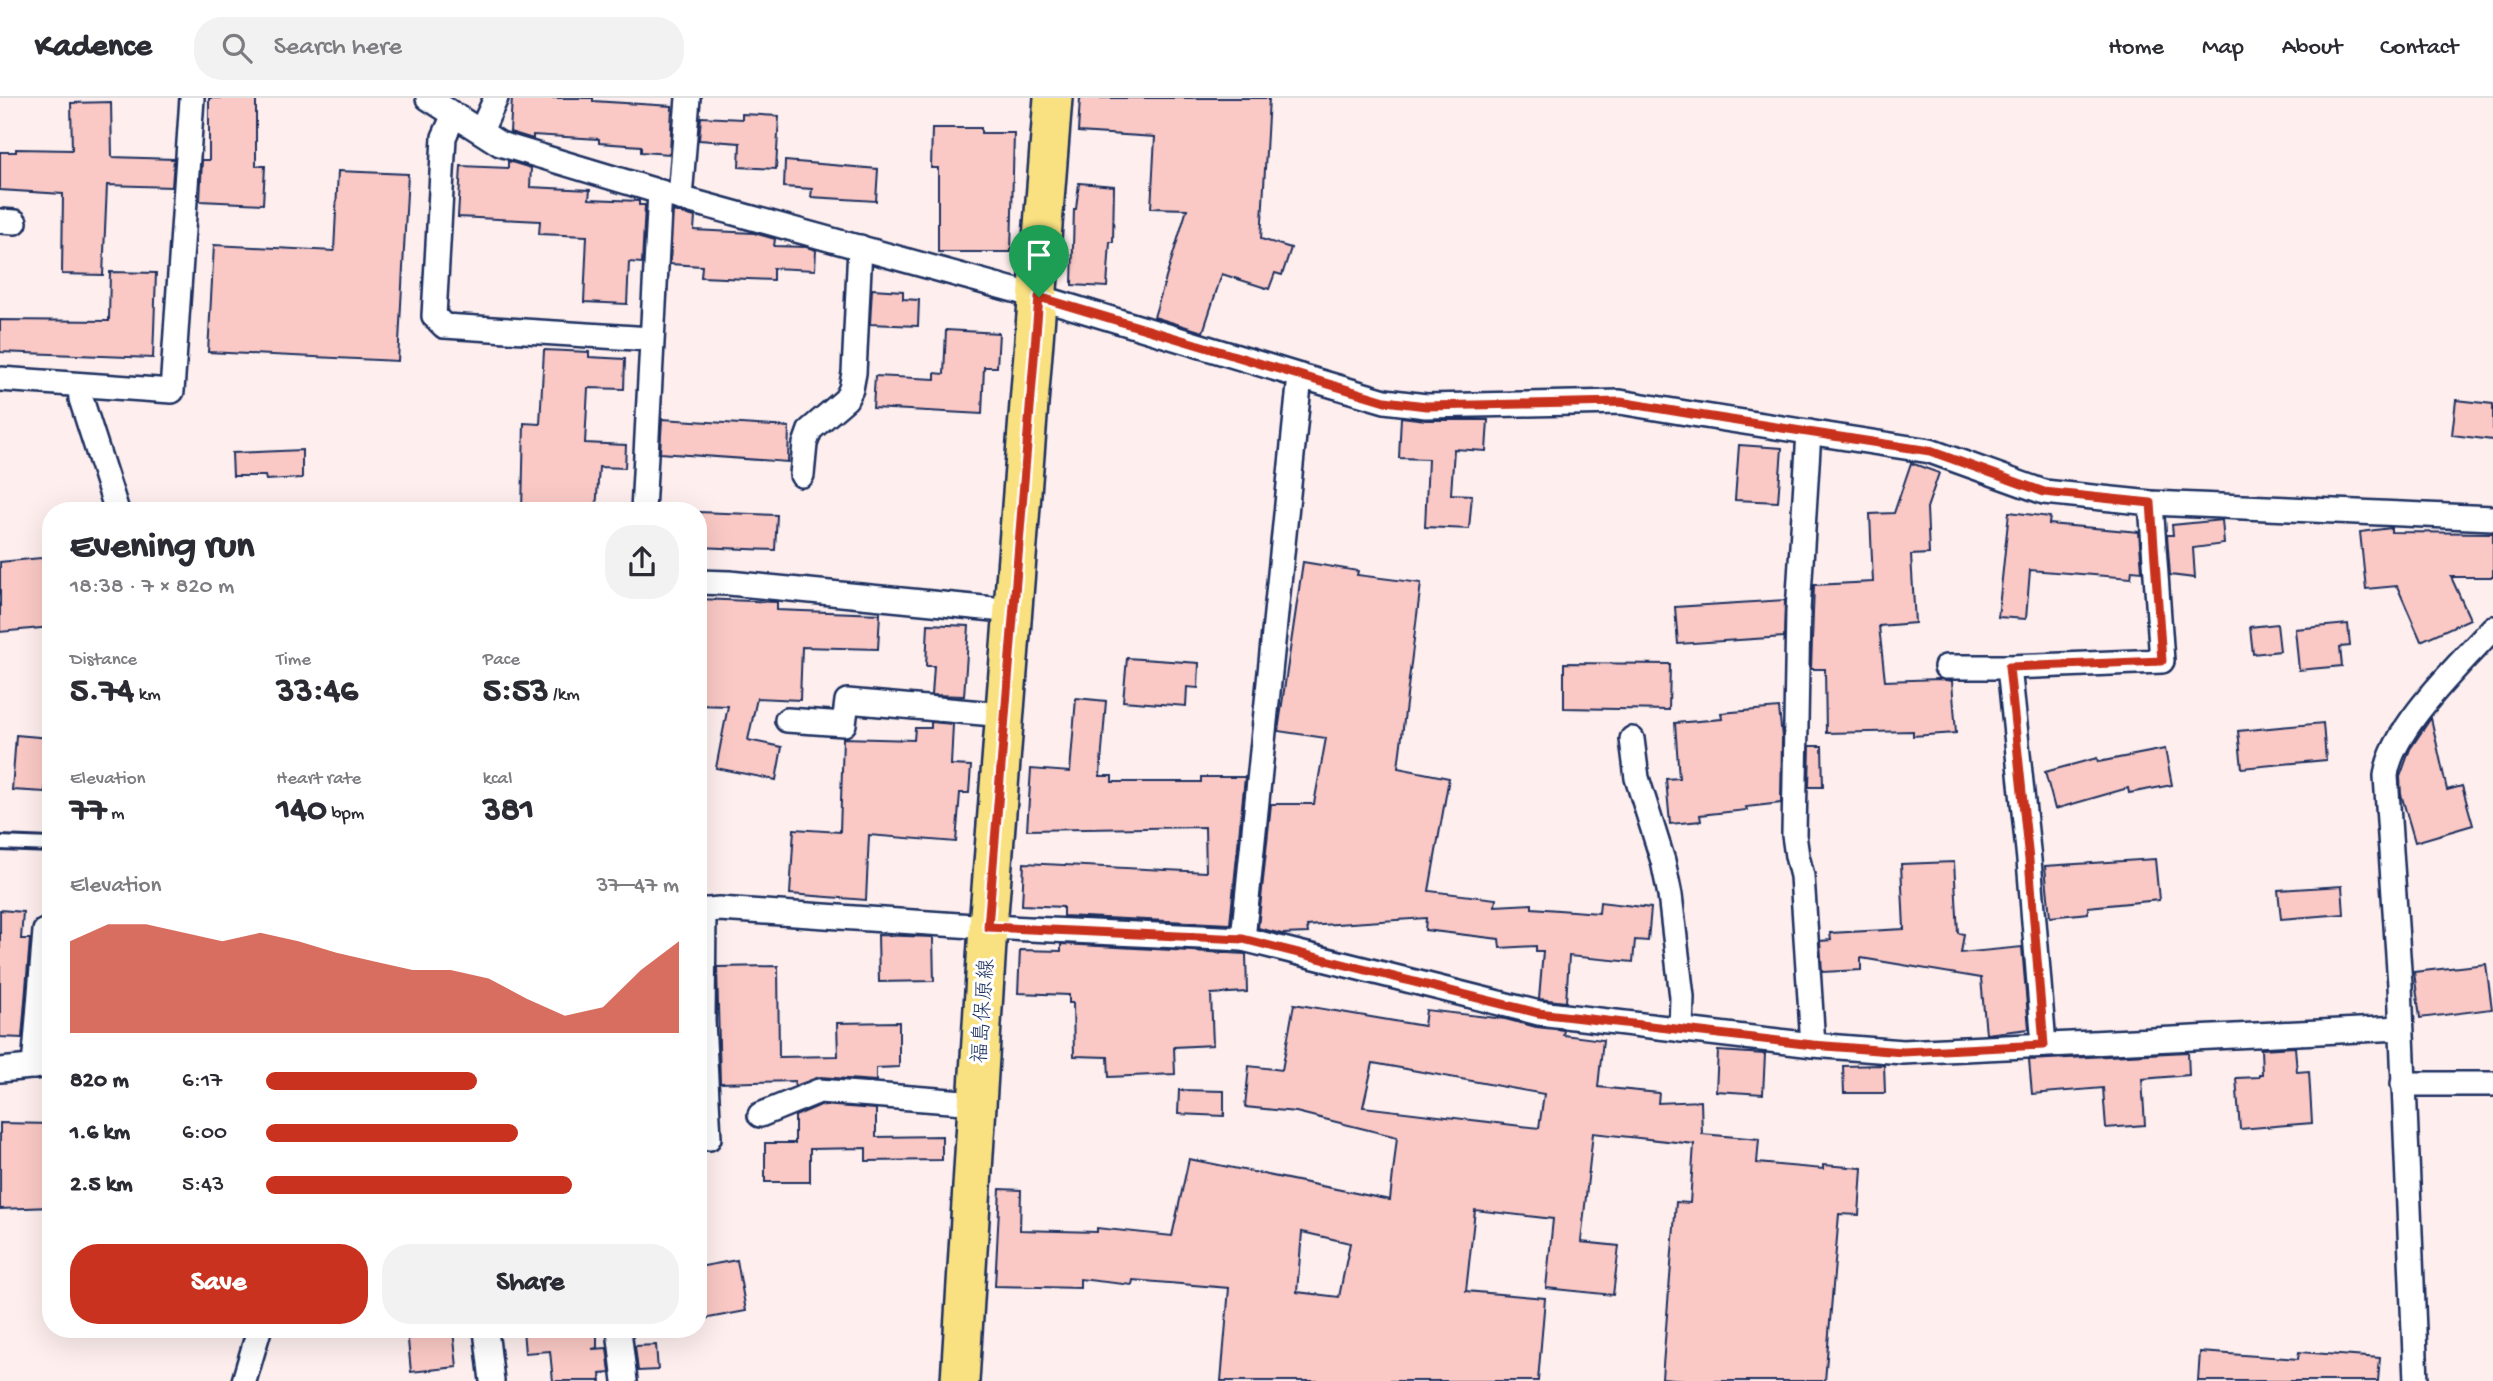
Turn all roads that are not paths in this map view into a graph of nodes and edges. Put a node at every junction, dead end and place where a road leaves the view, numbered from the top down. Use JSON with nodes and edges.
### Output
{"nodes":[{"id":1,"x":192,"y":98,"type":"edge"},
{"id":2,"x":428,"y":98,"type":"edge"},
{"id":3,"x":496,"y":98,"type":"edge"},
{"id":4,"x":688,"y":98,"type":"edge"},
{"id":5,"x":1054,"y":98,"type":"edge"},
{"id":6,"x":454,"y":115,"type":"junction"},
{"id":7,"x":481,"y":131,"type":"junction"},
{"id":8,"x":670,"y":195,"type":"junction"},
{"id":9,"x":860,"y":247,"type":"junction"},
{"id":10,"x":1039,"y":297,"type":"junction"},
{"id":11,"x":651,"y":339,"type":"junction"},
{"id":12,"x":1300,"y":376,"type":"junction"},
{"id":13,"x":0,"y":379,"type":"edge"},
{"id":14,"x":80,"y":385,"type":"junction"},
{"id":15,"x":1809,"y":432,"type":"junction"},
{"id":16,"x":802,"y":475,"type":"dead end"},
{"id":17,"x":114,"y":502,"type":"edge"},
{"id":18,"x":643,"y":502,"type":"edge"},
{"id":19,"x":2151,"y":503,"type":"junction"},
{"id":20,"x":2493,"y":518,"type":"edge"},
{"id":21,"x":707,"y":582,"type":"edge"},
{"id":22,"x":1014,"y":611,"type":"junction"},
{"id":23,"x":2493,"y":628,"type":"edge"},
{"id":24,"x":1946,"y":667,"type":"dead end"},
{"id":25,"x":2009,"y":667,"type":"junction"},
{"id":26,"x":1005,"y":715,"type":"junction"},
{"id":27,"x":787,"y":720,"type":"dead end"},
{"id":28,"x":1632,"y":739,"type":"dead end"},
{"id":29,"x":0,"y":843,"type":"edge"},
{"id":30,"x":42,"y":845,"type":"edge"},
{"id":31,"x":707,"y":910,"type":"edge"},
{"id":32,"x":988,"y":927,"type":"junction"},
{"id":33,"x":1243,"y":939,"type":"junction"},
{"id":34,"x":2401,"y":1028,"type":"junction"},
{"id":35,"x":1681,"y":1030,"type":"junction"},
{"id":36,"x":1813,"y":1045,"type":"junction"},
{"id":37,"x":2044,"y":1045,"type":"junction"},
{"id":38,"x":42,"y":1066,"type":"edge"},
{"id":39,"x":0,"y":1070,"type":"edge"},
{"id":40,"x":2403,"y":1084,"type":"junction"},
{"id":41,"x":2493,"y":1084,"type":"edge"},
{"id":42,"x":707,"y":1099,"type":"edge"},
{"id":43,"x":977,"y":1103,"type":"junction"},
{"id":44,"x":760,"y":1115,"type":"dead end"},
{"id":45,"x":709,"y":1138,"type":"dead end"},
{"id":46,"x":256,"y":1338,"type":"edge"},
{"id":47,"x":487,"y":1338,"type":"edge"},
{"id":48,"x":620,"y":1338,"type":"edge"},
{"id":49,"x":244,"y":1381,"type":"edge"},
{"id":50,"x":492,"y":1381,"type":"edge"},
{"id":51,"x":625,"y":1381,"type":"edge"},
{"id":52,"x":960,"y":1381,"type":"edge"},
{"id":53,"x":2416,"y":1381,"type":"edge"}],
"edges":[{"from":1,"to":14,"type":"street"},
{"from":2,"to":6,"type":"street"},
{"from":3,"to":7,"type":"street"},
{"from":4,"to":8,"type":"street"},
{"from":5,"to":10,"type":"main road","name":"福島保原線"},
{"from":6,"to":7,"type":"street"},
{"from":6,"to":11,"type":"street"},
{"from":7,"to":8,"type":"street"},
{"from":8,"to":9,"type":"street"},
{"from":8,"to":11,"type":"street"},
{"from":9,"to":10,"type":"street"},
{"from":9,"to":16,"type":"street"},
{"from":10,"to":12,"type":"street"},
{"from":10,"to":22,"type":"main road","name":"福島保原線"},
{"from":11,"to":18,"type":"street"},
{"from":12,"to":15,"type":"street"},
{"from":12,"to":33,"type":"street"},
{"from":13,"to":14,"type":"street"},
{"from":14,"to":17,"type":"street"},
{"from":15,"to":19,"type":"street"},
{"from":15,"to":36,"type":"street"},
{"from":19,"to":20,"type":"street"},
{"from":19,"to":25,"type":"street"},
{"from":21,"to":22,"type":"street"},
{"from":22,"to":26,"type":"main road","name":"福島保原線"},
{"from":23,"to":34,"type":"street"},
{"from":24,"to":25,"type":"street"},
{"from":25,"to":37,"type":"street"},
{"from":26,"to":27,"type":"street"},
{"from":26,"to":32,"type":"main road","name":"福島保原線"},
{"from":28,"to":35,"type":"street"},
{"from":29,"to":30,"type":"lane"},
{"from":31,"to":32,"type":"street"},
{"from":32,"to":33,"type":"street"},
{"from":32,"to":43,"type":"main road","name":"福島保原線"},
{"from":33,"to":35,"type":"street"},
{"from":34,"to":37,"type":"street"},
{"from":34,"to":40,"type":"street"},
{"from":35,"to":36,"type":"street"},
{"from":36,"to":37,"type":"street"},
{"from":38,"to":39,"type":"street"},
{"from":40,"to":41,"type":"street"},
{"from":40,"to":53,"type":"street"},
{"from":42,"to":45,"type":"street"},
{"from":43,"to":44,"type":"street"},
{"from":43,"to":52,"type":"main road","name":"福島保原線"},
{"from":46,"to":49,"type":"street"},
{"from":47,"to":50,"type":"street"},
{"from":48,"to":51,"type":"street"}]}
